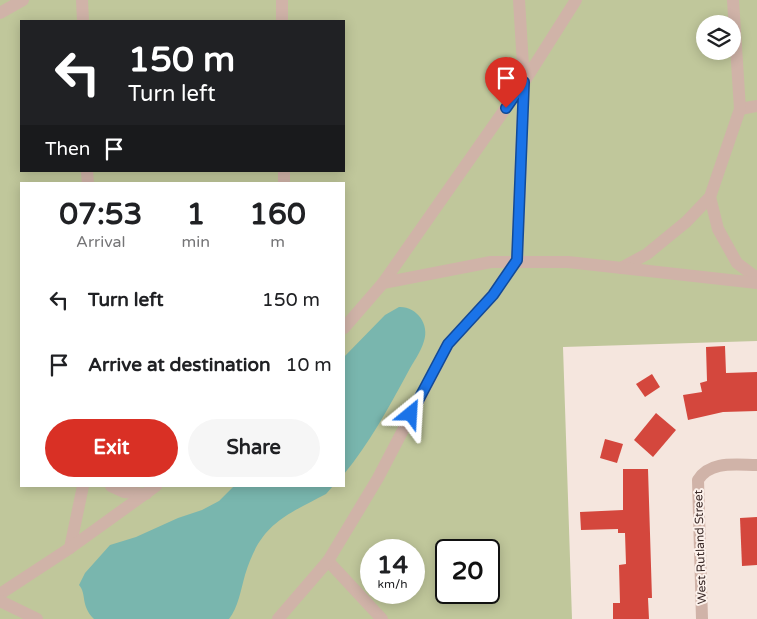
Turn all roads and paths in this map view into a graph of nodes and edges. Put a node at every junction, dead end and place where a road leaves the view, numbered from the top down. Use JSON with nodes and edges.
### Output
{"nodes":[{"id":1,"x":23,"y":0,"type":"edge"},
{"id":2,"x":82,"y":0,"type":"edge"},
{"id":3,"x":282,"y":0,"type":"edge"},
{"id":4,"x":519,"y":0,"type":"edge"},
{"id":5,"x":576,"y":0,"type":"edge"},
{"id":6,"x":732,"y":0,"type":"edge"},
{"id":7,"x":0,"y":13,"type":"edge"},
{"id":8,"x":84,"y":20,"type":"edge"},
{"id":9,"x":282,"y":20,"type":"edge"},
{"id":10,"x":524,"y":82,"type":"junction"},
{"id":11,"x":757,"y":106,"type":"edge"},
{"id":12,"x":740,"y":109,"type":"junction"},
{"id":13,"x":710,"y":197,"type":"junction"},
{"id":14,"x":517,"y":260,"type":"junction"},
{"id":15,"x":621,"y":268,"type":"junction"},
{"id":16,"x":757,"y":278,"type":"edge"},
{"id":17,"x":383,"y":283,"type":"junction"},
{"id":18,"x":757,"y":283,"type":"edge"},
{"id":19,"x":345,"y":327,"type":"edge"},
{"id":20,"x":757,"y":464,"type":"edge"},
{"id":21,"x":83,"y":487,"type":"edge"},
{"id":22,"x":113,"y":487,"type":"edge"},
{"id":23,"x":151,"y":490,"type":"edge"},
{"id":24,"x":70,"y":548,"type":"junction"},
{"id":25,"x":328,"y":561,"type":"junction"},
{"id":26,"x":0,"y":594,"type":"edge"},
{"id":27,"x":0,"y":601,"type":"edge"},
{"id":28,"x":37,"y":619,"type":"edge"},
{"id":29,"x":278,"y":619,"type":"edge"},
{"id":30,"x":382,"y":619,"type":"edge"},
{"id":31,"x":702,"y":619,"type":"edge"}],
"edges":[{"from":1,"to":7,"type":"street"},
{"from":2,"to":8,"type":"street"},
{"from":3,"to":9,"type":"street"},
{"from":4,"to":10,"type":"street"},
{"from":5,"to":10,"type":"street"},
{"from":6,"to":12,"type":"street"},
{"from":10,"to":14,"type":"street"},
{"from":10,"to":17,"type":"street"},
{"from":11,"to":12,"type":"street"},
{"from":12,"to":13,"type":"street"},
{"from":13,"to":15,"type":"street"},
{"from":13,"to":16,"type":"street"},
{"from":14,"to":15,"type":"street"},
{"from":14,"to":17,"type":"street"},
{"from":14,"to":25,"type":"street"},
{"from":15,"to":18,"type":"street"},
{"from":17,"to":19,"type":"street"},
{"from":20,"to":31,"type":"street","name":"West Rutland Street"},
{"from":21,"to":24,"type":"street"},
{"from":22,"to":23,"type":"street"},
{"from":23,"to":24,"type":"street"},
{"from":24,"to":26,"type":"street"},
{"from":25,"to":29,"type":"street"},
{"from":25,"to":30,"type":"street"},
{"from":27,"to":28,"type":"street"}]}
